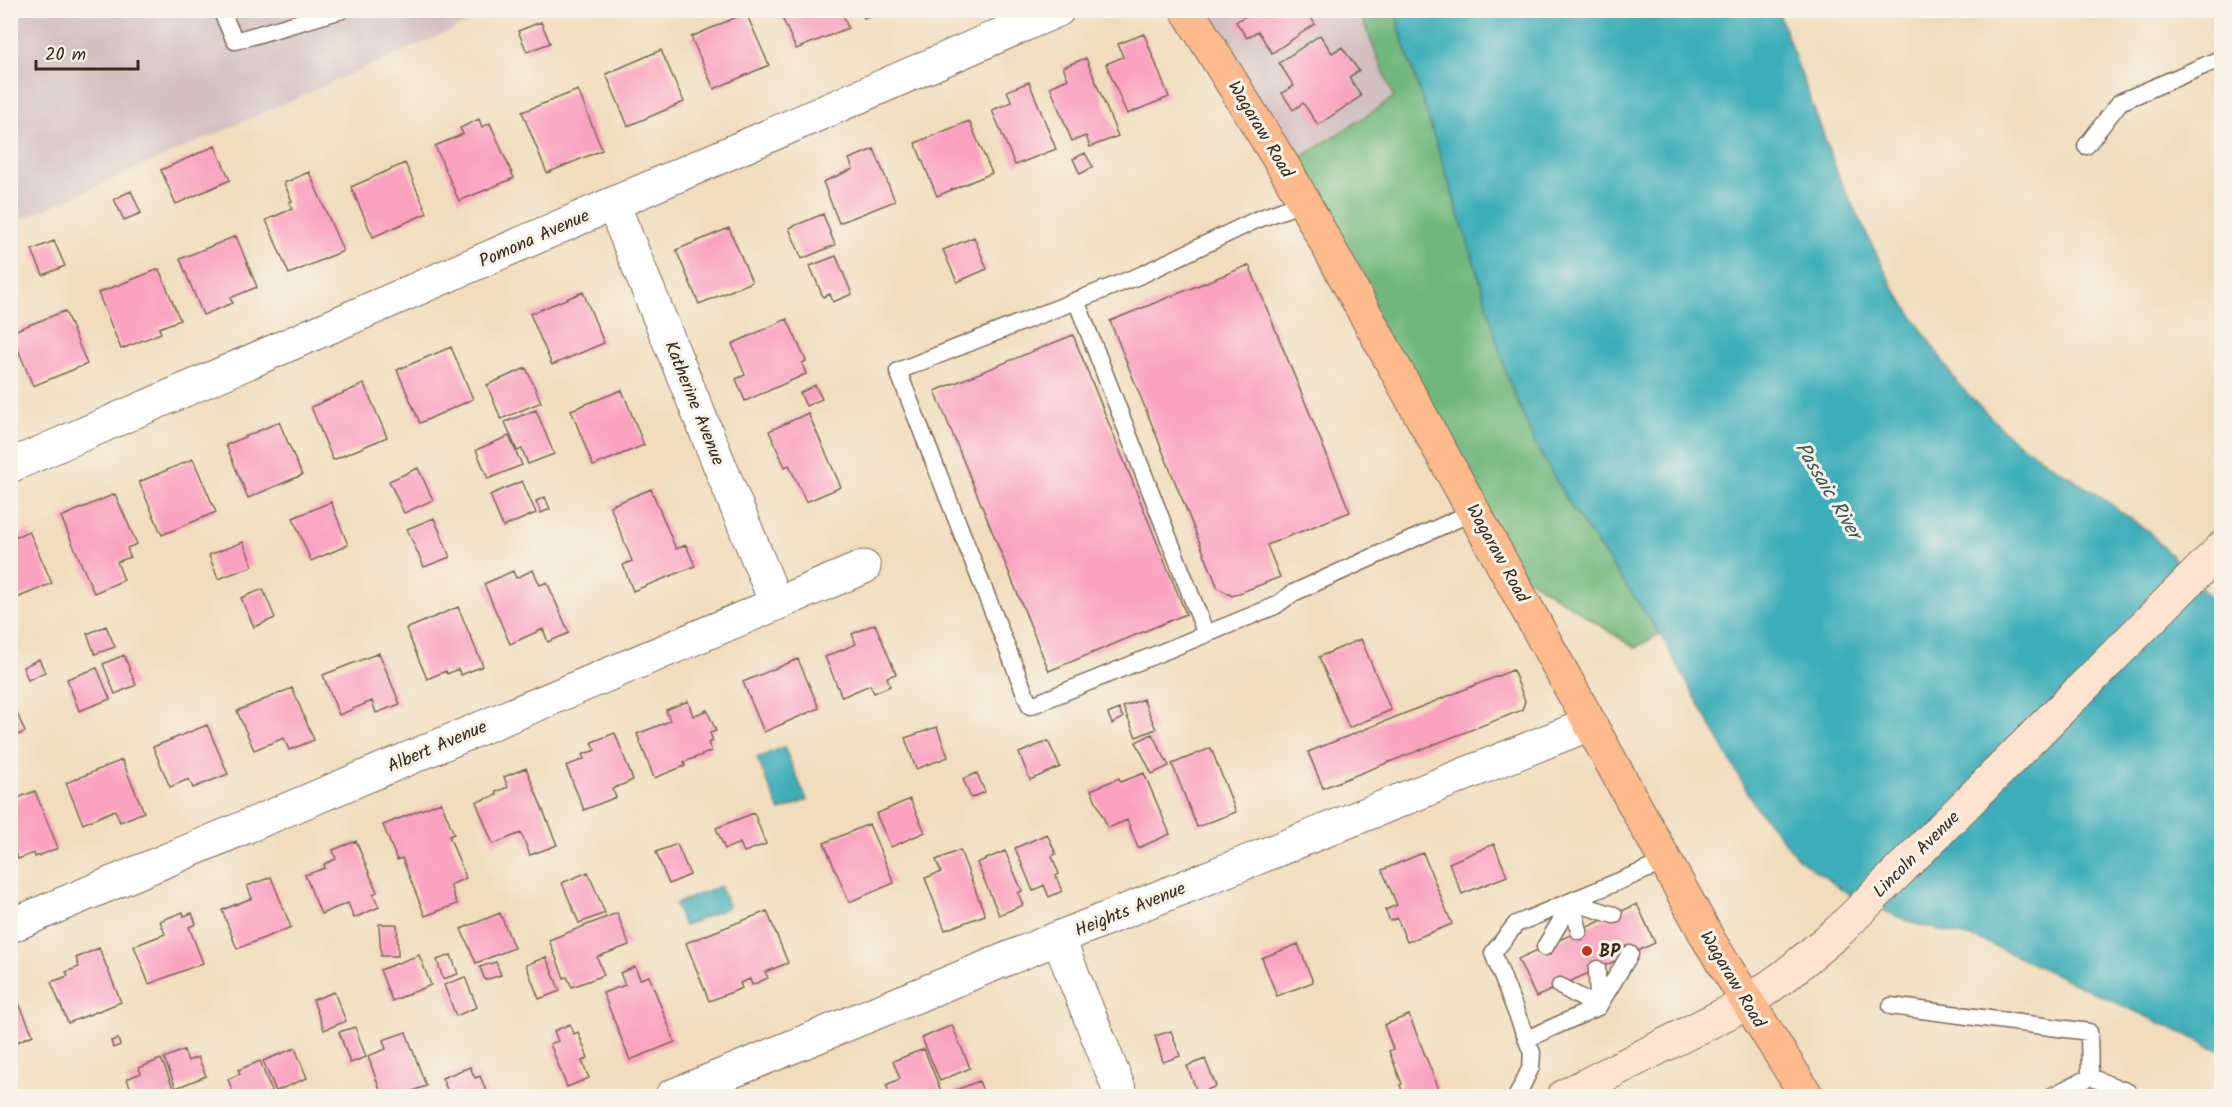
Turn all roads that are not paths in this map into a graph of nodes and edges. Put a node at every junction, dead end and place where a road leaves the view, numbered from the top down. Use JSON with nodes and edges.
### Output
{"nodes":[{"id":1,"x":221,"y":10,"type":"edge"},
{"id":2,"x":342,"y":10,"type":"edge"},
{"id":3,"x":1058,"y":10,"type":"edge"},
{"id":4,"x":1187,"y":10,"type":"edge"},
{"id":5,"x":2222,"y":58,"type":"edge"},
{"id":6,"x":2086,"y":146,"type":"dead end"},
{"id":7,"x":1305,"y":202,"type":"junction"},
{"id":8,"x":613,"y":204,"type":"junction"},
{"id":9,"x":1076,"y":300,"type":"junction"},
{"id":10,"x":10,"y":466,"type":"edge"},
{"id":11,"x":1475,"y":511,"type":"junction"},
{"id":12,"x":2222,"y":548,"type":"edge"},
{"id":13,"x":864,"y":567,"type":"dead end"},
{"id":14,"x":776,"y":603,"type":"junction"},
{"id":15,"x":1206,"y":634,"type":"junction"},
{"id":16,"x":1590,"y":724,"type":"junction"},
{"id":17,"x":1665,"y":862,"type":"junction"},
{"id":18,"x":1572,"y":902,"type":"junction"},
{"id":19,"x":1614,"y":915,"type":"dead end"},
{"id":20,"x":10,"y":926,"type":"edge"},
{"id":21,"x":1579,"y":931,"type":"dead end"},
{"id":22,"x":1058,"y":938,"type":"junction"},
{"id":23,"x":1545,"y":947,"type":"dead end"},
{"id":24,"x":1630,"y":954,"type":"dead end"},
{"id":25,"x":1597,"y":969,"type":"dead end"},
{"id":26,"x":1560,"y":986,"type":"dead end"},
{"id":27,"x":1747,"y":1003,"type":"junction"},
{"id":28,"x":1891,"y":1006,"type":"dead end"},
{"id":29,"x":1598,"y":1007,"type":"junction"},
{"id":30,"x":1527,"y":1039,"type":"junction"},
{"id":31,"x":2090,"y":1077,"type":"junction"},
{"id":32,"x":1583,"y":1092,"type":"edge"},
{"id":33,"x":672,"y":1096,"type":"edge"},
{"id":34,"x":1122,"y":1096,"type":"edge"},
{"id":35,"x":1517,"y":1096,"type":"edge"},
{"id":36,"x":1805,"y":1096,"type":"edge"},
{"id":37,"x":2052,"y":1096,"type":"edge"},
{"id":38,"x":2130,"y":1096,"type":"edge"}],
"edges":[{"from":1,"to":2,"type":"lane"},
{"from":3,"to":8,"type":"street","name":"Pomona Avenue"},
{"from":4,"to":7,"type":"main road","name":"Wagaraw Road"},
{"from":5,"to":6,"type":"lane"},
{"from":7,"to":9,"type":"lane"},
{"from":7,"to":11,"type":"main road","name":"Wagaraw Road"},
{"from":8,"to":10,"type":"street","name":"Pomona Avenue"},
{"from":8,"to":14,"type":"street","name":"Katherine Avenue"},
{"from":9,"to":15,"type":"lane"},
{"from":9,"to":15,"type":"lane"},
{"from":11,"to":15,"type":"lane"},
{"from":11,"to":16,"type":"main road","name":"Wagaraw Road"},
{"from":12,"to":27,"type":"main road","name":"Lincoln Avenue"},
{"from":13,"to":14,"type":"street","name":"Albert Avenue"},
{"from":14,"to":20,"type":"street","name":"Albert Avenue"},
{"from":16,"to":17,"type":"main road","name":"Wagaraw Road"},
{"from":16,"to":22,"type":"street","name":"Heights Avenue"},
{"from":17,"to":18,"type":"lane"},
{"from":17,"to":27,"type":"main road","name":"Wagaraw Road"},
{"from":18,"to":19,"type":"lane"},
{"from":18,"to":21,"type":"lane"},
{"from":18,"to":23,"type":"lane"},
{"from":18,"to":30,"type":"lane"},
{"from":22,"to":33,"type":"street","name":"Heights Avenue"},
{"from":22,"to":34,"type":"street"},
{"from":24,"to":29,"type":"lane"},
{"from":25,"to":29,"type":"lane"},
{"from":26,"to":29,"type":"lane"},
{"from":27,"to":32,"type":"main road","name":"Lincoln Avenue"},
{"from":27,"to":36,"type":"main road","name":"Wagaraw Road"},
{"from":28,"to":31,"type":"lane"},
{"from":29,"to":30,"type":"lane"},
{"from":30,"to":35,"type":"lane"},
{"from":31,"to":37,"type":"lane"},
{"from":31,"to":38,"type":"lane"}]}
